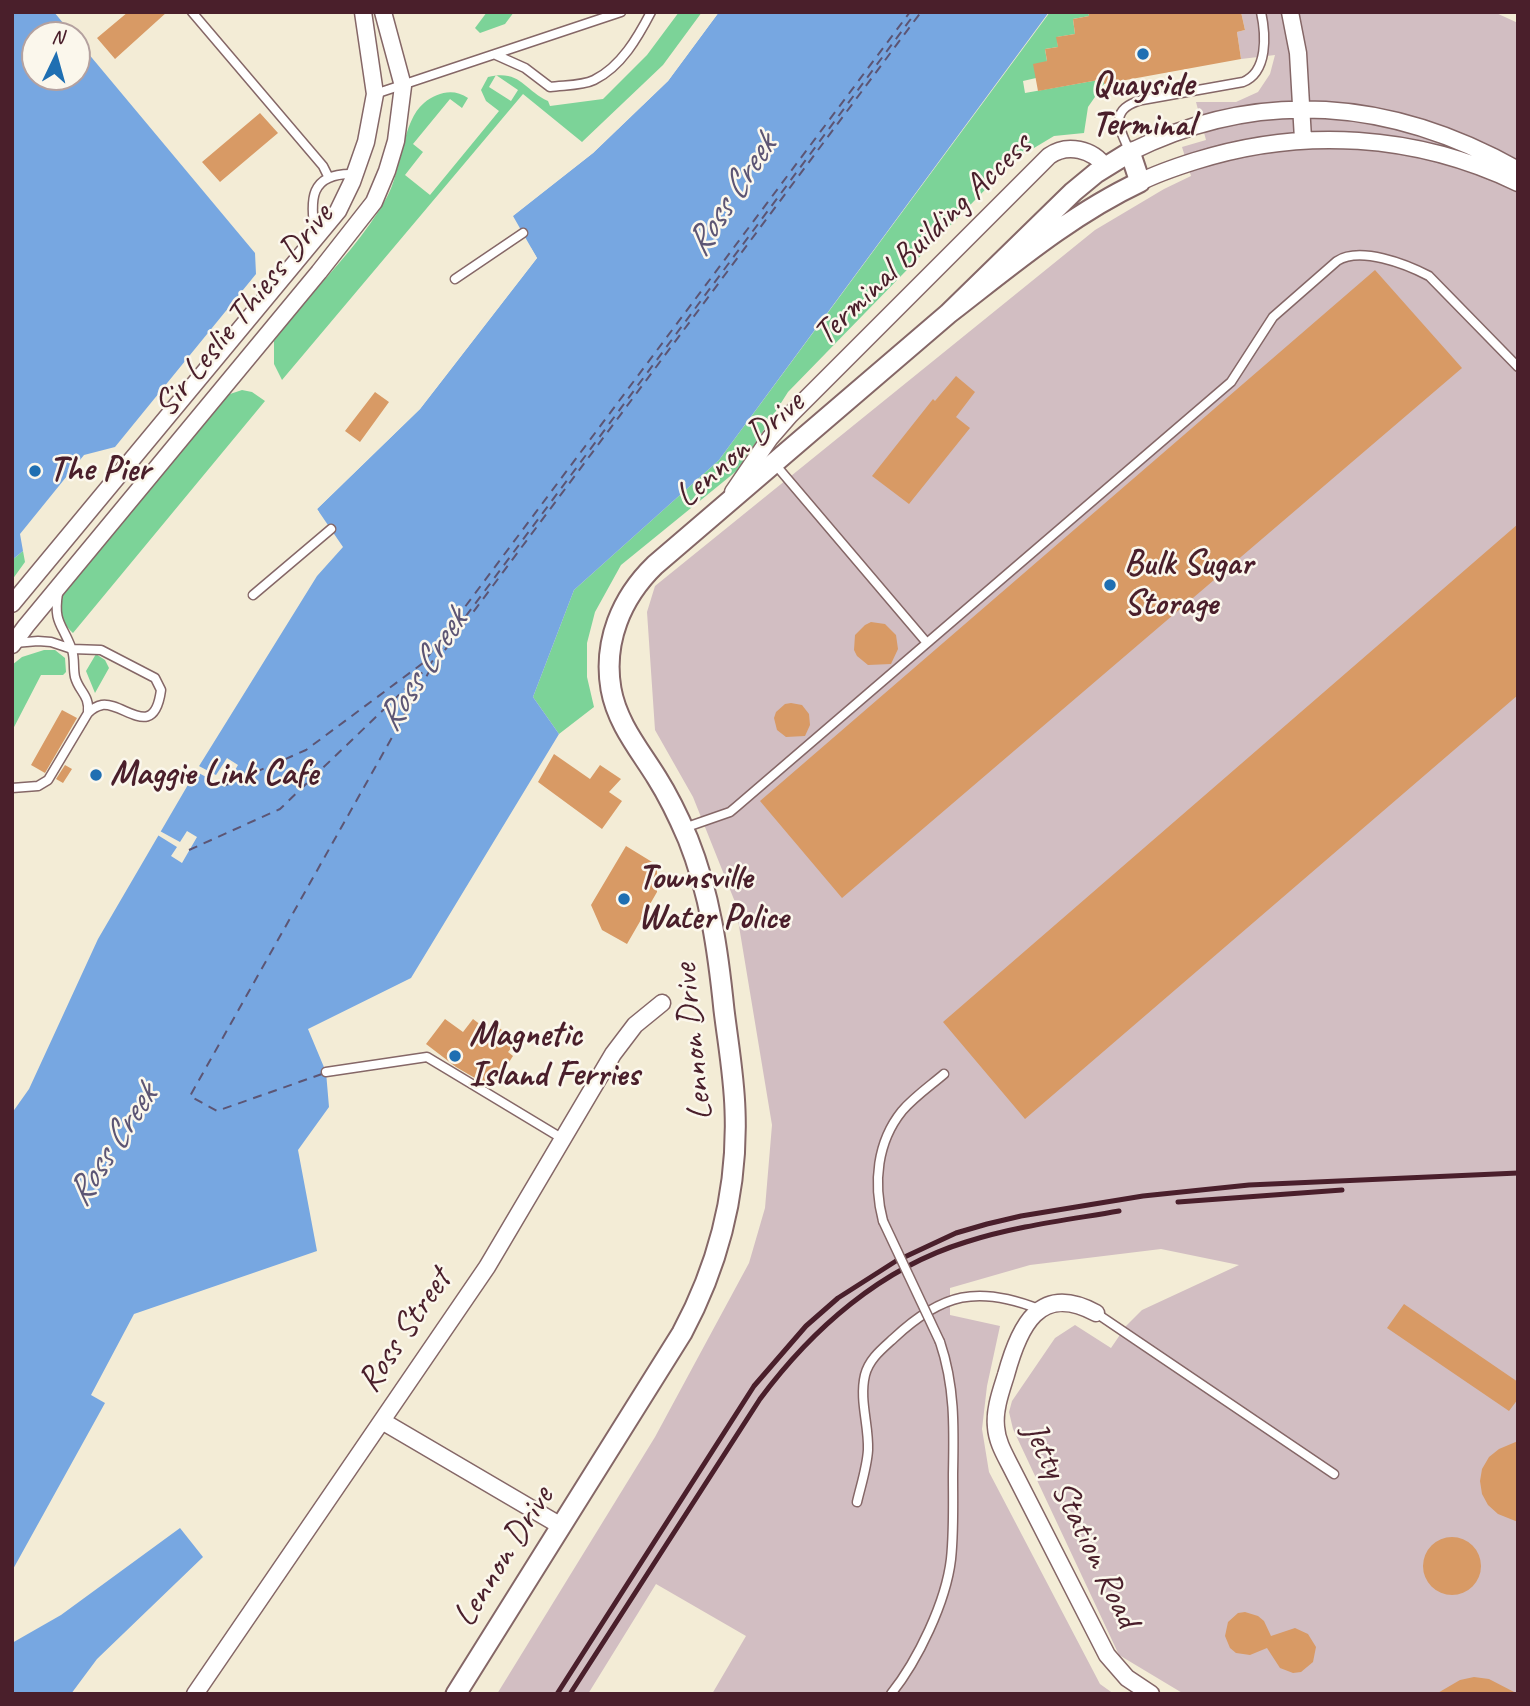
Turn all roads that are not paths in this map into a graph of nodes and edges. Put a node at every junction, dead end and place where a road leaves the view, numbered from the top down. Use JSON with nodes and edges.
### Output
{"nodes":[{"id":1,"x":192,"y":12,"type":"edge"},
{"id":2,"x":363,"y":12,"type":"edge"},
{"id":3,"x":383,"y":12,"type":"edge"},
{"id":4,"x":621,"y":12,"type":"edge"},
{"id":5,"x":651,"y":12,"type":"edge"},
{"id":6,"x":1261,"y":12,"type":"edge"},
{"id":7,"x":1290,"y":12,"type":"edge"},
{"id":8,"x":496,"y":55,"type":"junction"},
{"id":9,"x":403,"y":86,"type":"junction"},
{"id":10,"x":375,"y":94,"type":"junction"},
{"id":11,"x":1302,"y":108,"type":"junction"},
{"id":12,"x":1303,"y":139,"type":"junction"},
{"id":13,"x":1130,"y":152,"type":"junction"},
{"id":14,"x":1105,"y":167,"type":"junction"},
{"id":15,"x":1518,"y":170,"type":"edge"},
{"id":16,"x":355,"y":174,"type":"junction"},
{"id":17,"x":328,"y":176,"type":"junction"},
{"id":18,"x":1140,"y":182,"type":"junction"},
{"id":19,"x":1518,"y":183,"type":"edge"},
{"id":20,"x":1106,"y":200,"type":"junction"},
{"id":21,"x":523,"y":233,"type":"dead end"},
{"id":22,"x":316,"y":237,"type":"junction"},
{"id":23,"x":454,"y":279,"type":"dead end"},
{"id":24,"x":948,"y":314,"type":"junction"},
{"id":25,"x":1518,"y":367,"type":"edge"},
{"id":26,"x":774,"y":463,"type":"junction"},
{"id":27,"x":724,"y":506,"type":"junction"},
{"id":28,"x":331,"y":529,"type":"dead end"},
{"id":29,"x":59,"y":586,"type":"junction"},
{"id":30,"x":253,"y":595,"type":"dead end"},
{"id":31,"x":12,"y":604,"type":"edge"},
{"id":32,"x":927,"y":643,"type":"junction"},
{"id":33,"x":13,"y":644,"type":"edge"},
{"id":34,"x":72,"y":649,"type":"junction"},
{"id":35,"x":88,"y":713,"type":"junction"},
{"id":36,"x":12,"y":788,"type":"edge"},
{"id":37,"x":683,"y":828,"type":"junction"},
{"id":38,"x":662,"y":1003,"type":"dead end"},
{"id":39,"x":326,"y":1072,"type":"dead end"},
{"id":40,"x":944,"y":1074,"type":"dead end"},
{"id":41,"x":563,"y":1139,"type":"junction"},
{"id":42,"x":1041,"y":1310,"type":"junction"},
{"id":43,"x":1096,"y":1314,"type":"joint"},
{"id":44,"x":382,"y":1421,"type":"junction"},
{"id":45,"x":1334,"y":1474,"type":"dead end"},
{"id":46,"x":857,"y":1502,"type":"dead end"},
{"id":47,"x":561,"y":1526,"type":"junction"},
{"id":48,"x":195,"y":1694,"type":"edge"},
{"id":49,"x":456,"y":1694,"type":"edge"},
{"id":50,"x":891,"y":1694,"type":"edge"},
{"id":51,"x":1151,"y":1694,"type":"edge"}],
"edges":[{"from":1,"to":17,"type":"lane"},
{"from":2,"to":10,"type":"street","name":"Sir Leslie Thiess Drive"},
{"from":3,"to":9,"type":"street","name":"Sir Leslie Thiess Drive"},
{"from":4,"to":8,"type":"lane"},
{"from":5,"to":8,"type":"lane"},
{"from":6,"to":13,"type":"lane"},
{"from":7,"to":11,"type":"street"},
{"from":8,"to":9,"type":"lane"},
{"from":9,"to":10,"type":"lane"},
{"from":9,"to":29,"type":"street","name":"Sir Leslie Thiess Drive"},
{"from":10,"to":16,"type":"street","name":"Sir Leslie Thiess Drive"},
{"from":11,"to":12,"type":"street"},
{"from":11,"to":13,"type":"street","name":"Lennon Drive"},
{"from":11,"to":15,"type":"street","name":"Lennon Drive"},
{"from":12,"to":18,"type":"street","name":"Lennon Drive"},
{"from":12,"to":19,"type":"street","name":"Lennon Drive"},
{"from":13,"to":14,"type":"street","name":"Lennon Drive"},
{"from":13,"to":18,"type":"street"},
{"from":14,"to":20,"type":"street"},
{"from":14,"to":24,"type":"street","name":"Lennon Drive"},
{"from":14,"to":27,"type":"street","name":"Terminal Building Access"},
{"from":16,"to":17,"type":"lane"},
{"from":16,"to":22,"type":"street","name":"Sir Leslie Thiess Drive"},
{"from":17,"to":22,"type":"lane"},
{"from":18,"to":20,"type":"street","name":"Lennon Drive"},
{"from":20,"to":24,"type":"street","name":"Lennon Drive"},
{"from":21,"to":23,"type":"lane"},
{"from":22,"to":31,"type":"street","name":"Sir Leslie Thiess Drive"},
{"from":24,"to":26,"type":"street","name":"Lennon Drive"},
{"from":25,"to":32,"type":"lane"},
{"from":26,"to":27,"type":"street","name":"Lennon Drive"},
{"from":26,"to":32,"type":"lane"},
{"from":27,"to":37,"type":"street","name":"Lennon Drive"},
{"from":28,"to":30,"type":"lane"},
{"from":29,"to":33,"type":"street","name":"Sir Leslie Thiess Drive"},
{"from":29,"to":34,"type":"lane"},
{"from":32,"to":37,"type":"lane"},
{"from":33,"to":34,"type":"lane"},
{"from":34,"to":35,"type":"lane"},
{"from":34,"to":35,"type":"lane"},
{"from":35,"to":36,"type":"lane"},
{"from":37,"to":47,"type":"street","name":"Lennon Drive"},
{"from":38,"to":41,"type":"street","name":"Ross Street"},
{"from":39,"to":41,"type":"lane"},
{"from":40,"to":50,"type":"lane","bridge":true},
{"from":41,"to":44,"type":"street","name":"Ross Street"},
{"from":42,"to":43,"type":"street"},
{"from":42,"to":46,"type":"lane"},
{"from":42,"to":51,"type":"street","name":"Jetty Station Road"},
{"from":43,"to":45,"type":"lane"},
{"from":44,"to":47,"type":"street"},
{"from":44,"to":48,"type":"street","name":"Ross Street"},
{"from":47,"to":49,"type":"street","name":"Lennon Drive"}]}
